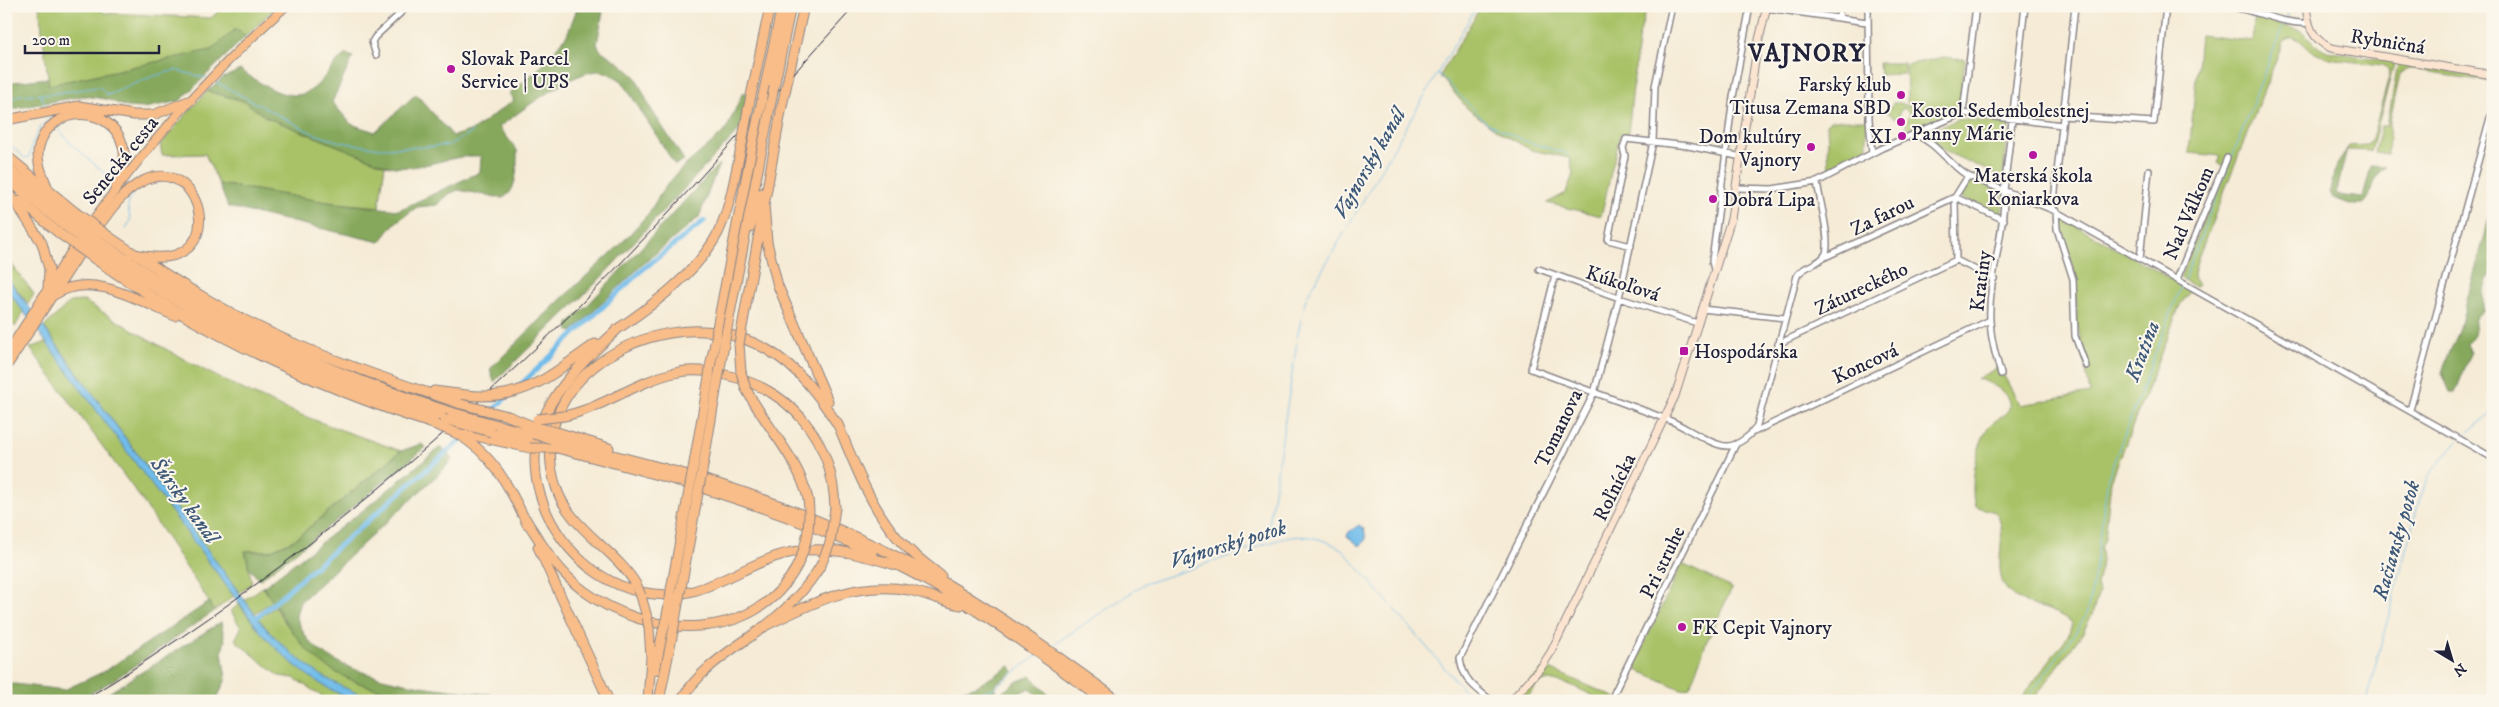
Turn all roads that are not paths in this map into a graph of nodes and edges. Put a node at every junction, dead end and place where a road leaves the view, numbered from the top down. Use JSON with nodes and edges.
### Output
{"nodes":[{"id":1,"x":286,"y":6,"type":"edge"},
{"id":2,"x":408,"y":6,"type":"edge"},
{"id":3,"x":770,"y":6,"type":"edge"},
{"id":4,"x":782,"y":6,"type":"edge"},
{"id":5,"x":791,"y":6,"type":"edge"},
{"id":6,"x":804,"y":6,"type":"edge"},
{"id":7,"x":1672,"y":6,"type":"edge"},
{"id":8,"x":1750,"y":6,"type":"edge"},
{"id":9,"x":1840,"y":6,"type":"edge"},
{"id":10,"x":1868,"y":6,"type":"edge"},
{"id":11,"x":1976,"y":6,"type":"edge"},
{"id":12,"x":2025,"y":6,"type":"edge"},
{"id":13,"x":2075,"y":6,"type":"edge"},
{"id":14,"x":2166,"y":6,"type":"edge"},
{"id":15,"x":2226,"y":6,"type":"edge"},
{"id":16,"x":2306,"y":6,"type":"edge"},
{"id":17,"x":1766,"y":7,"type":"edge"},
{"id":18,"x":1839,"y":18,"type":"junction"},
{"id":19,"x":1867,"y":22,"type":"junction"},
{"id":20,"x":2308,"y":23,"type":"junction"},
{"id":21,"x":376,"y":55,"type":"dead end"},
{"id":22,"x":2493,"y":75,"type":"edge"},
{"id":23,"x":191,"y":100,"type":"junction"},
{"id":24,"x":2493,"y":107,"type":"edge"},
{"id":25,"x":1963,"y":113,"type":"junction"},
{"id":26,"x":2063,"y":116,"type":"junction"},
{"id":27,"x":2013,"y":119,"type":"junction"},
{"id":28,"x":6,"y":120,"type":"edge"},
{"id":29,"x":2062,"y":125,"type":"junction"},
{"id":30,"x":1916,"y":135,"type":"junction"},
{"id":31,"x":1653,"y":142,"type":"junction"},
{"id":32,"x":742,"y":144,"type":"junction"},
{"id":33,"x":1872,"y":153,"type":"junction"},
{"id":34,"x":1727,"y":154,"type":"junction"},
{"id":35,"x":6,"y":155,"type":"edge"},
{"id":36,"x":1742,"y":157,"type":"junction"},
{"id":37,"x":2227,"y":158,"type":"dead end"},
{"id":38,"x":772,"y":163,"type":"junction"},
{"id":39,"x":6,"y":167,"type":"edge"},
{"id":40,"x":2148,"y":170,"type":"dead end"},
{"id":41,"x":1968,"y":176,"type":"junction"},
{"id":42,"x":6,"y":178,"type":"edge"},
{"id":43,"x":1817,"y":182,"type":"junction"},
{"id":44,"x":116,"y":188,"type":"junction"},
{"id":45,"x":7,"y":190,"type":"edge"},
{"id":46,"x":1737,"y":190,"type":"junction"},
{"id":47,"x":49,"y":191,"type":"junction"},
{"id":48,"x":2004,"y":191,"type":"junction"},
{"id":49,"x":1722,"y":192,"type":"junction"},
{"id":50,"x":1955,"y":198,"type":"junction"},
{"id":51,"x":764,"y":204,"type":"junction"},
{"id":52,"x":2054,"y":210,"type":"junction"},
{"id":53,"x":2004,"y":220,"type":"junction"},
{"id":54,"x":68,"y":223,"type":"junction"},
{"id":55,"x":1714,"y":243,"type":"junction"},
{"id":56,"x":1724,"y":244,"type":"junction"},
{"id":57,"x":1631,"y":246,"type":"junction"},
{"id":58,"x":103,"y":248,"type":"junction"},
{"id":59,"x":1828,"y":248,"type":"junction"},
{"id":60,"x":132,"y":252,"type":"junction"},
{"id":61,"x":1834,"y":254,"type":"junction"},
{"id":62,"x":739,"y":259,"type":"junction"},
{"id":63,"x":1822,"y":259,"type":"junction"},
{"id":64,"x":2140,"y":259,"type":"junction"},
{"id":65,"x":1956,"y":260,"type":"junction"},
{"id":66,"x":728,"y":269,"type":"junction"},
{"id":67,"x":1539,"y":269,"type":"dead end"},
{"id":68,"x":1714,"y":271,"type":"junction"},
{"id":69,"x":1555,"y":276,"type":"junction"},
{"id":70,"x":1994,"y":279,"type":"junction"},
{"id":71,"x":2178,"y":280,"type":"junction"},
{"id":72,"x":48,"y":286,"type":"junction"},
{"id":73,"x":51,"y":296,"type":"junction"},
{"id":74,"x":1619,"y":298,"type":"junction"},
{"id":75,"x":40,"y":306,"type":"junction"},
{"id":76,"x":1702,"y":309,"type":"junction"},
{"id":77,"x":1785,"y":318,"type":"junction"},
{"id":78,"x":1990,"y":320,"type":"junction"},
{"id":79,"x":1698,"y":323,"type":"junction"},
{"id":80,"x":203,"y":327,"type":"junction"},
{"id":81,"x":620,"y":328,"type":"junction"},
{"id":82,"x":722,"y":328,"type":"junction"},
{"id":83,"x":26,"y":329,"type":"junction"},
{"id":84,"x":1778,"y":344,"type":"junction"},
{"id":85,"x":6,"y":355,"type":"edge"},
{"id":86,"x":2086,"y":366,"type":"dead end"},
{"id":87,"x":6,"y":367,"type":"edge"},
{"id":88,"x":2001,"y":374,"type":"dead end"},
{"id":89,"x":412,"y":388,"type":"junction"},
{"id":90,"x":1594,"y":393,"type":"junction"},
{"id":91,"x":2410,"y":410,"type":"junction"},
{"id":92,"x":448,"y":415,"type":"junction"},
{"id":93,"x":1665,"y":419,"type":"junction"},
{"id":94,"x":839,"y":427,"type":"junction"},
{"id":95,"x":454,"y":432,"type":"junction"},
{"id":96,"x":1754,"y":432,"type":"junction"},
{"id":97,"x":533,"y":434,"type":"junction"},
{"id":98,"x":487,"y":435,"type":"junction"},
{"id":99,"x":559,"y":441,"type":"junction"},
{"id":100,"x":1736,"y":444,"type":"junction"},
{"id":101,"x":2493,"y":458,"type":"edge"},
{"id":102,"x":524,"y":518,"type":"junction"},
{"id":103,"x":899,"y":566,"type":"junction"},
{"id":104,"x":676,"y":589,"type":"junction"},
{"id":105,"x":957,"y":589,"type":"junction"},
{"id":106,"x":967,"y":606,"type":"junction"},
{"id":107,"x":670,"y":620,"type":"junction"},
{"id":108,"x":763,"y":627,"type":"junction"},
{"id":109,"x":668,"y":632,"type":"junction"},
{"id":110,"x":1050,"y":656,"type":"junction"},
{"id":111,"x":1614,"y":693,"type":"dead end"},
{"id":112,"x":609,"y":700,"type":"edge"},
{"id":113,"x":648,"y":701,"type":"edge"},
{"id":114,"x":659,"y":701,"type":"edge"},
{"id":115,"x":681,"y":701,"type":"edge"},
{"id":116,"x":1104,"y":701,"type":"edge"},
{"id":117,"x":1119,"y":701,"type":"edge"},
{"id":118,"x":1492,"y":701,"type":"edge"},
{"id":119,"x":1511,"y":701,"type":"edge"}],
"edges":[{"from":1,"to":23,"type":"main road","name":"Senecká cesta"},
{"from":2,"to":21,"type":"street"},
{"from":3,"to":32,"type":"highway","bridge":true},
{"from":4,"to":66,"type":"highway","bridge":true},
{"from":5,"to":62,"type":"highway","bridge":true},
{"from":6,"to":38,"type":"highway","bridge":true},
{"from":7,"to":31,"type":"street","name":"Tomanova"},
{"from":8,"to":34,"type":"street","name":"Roľnícka"},
{"from":9,"to":18,"type":"street"},
{"from":10,"to":19,"type":"street"},
{"from":11,"to":25,"type":"street"},
{"from":12,"to":27,"type":"street","name":"Kratiny"},
{"from":13,"to":26,"type":"street"},
{"from":14,"to":26,"type":"street"},
{"from":15,"to":20,"type":"street"},
{"from":16,"to":20,"type":"street"},
{"from":17,"to":18,"type":"street"},
{"from":17,"to":36,"type":"street","name":"Roľnícka"},
{"from":18,"to":19,"type":"street"},
{"from":19,"to":33,"type":"street"},
{"from":20,"to":22,"type":"street","name":"Rybničná"},
{"from":23,"to":28,"type":"highway"},
{"from":23,"to":44,"type":"main road","name":"Senecká cesta"},
{"from":24,"to":91,"type":"street"},
{"from":25,"to":27,"type":"street"},
{"from":25,"to":30,"type":"street"},
{"from":26,"to":29,"type":"street"},
{"from":27,"to":29,"type":"street"},
{"from":27,"to":48,"type":"street","name":"Kratiny"},
{"from":29,"to":52,"type":"street"},
{"from":30,"to":33,"type":"street"},
{"from":30,"to":41,"type":"street"},
{"from":31,"to":34,"type":"street"},
{"from":31,"to":57,"type":"street","name":"Tomanova"},
{"from":31,"to":57,"type":"street"},
{"from":32,"to":66,"type":"highway"},
{"from":32,"to":81,"type":"highway"},
{"from":33,"to":43,"type":"street"},
{"from":34,"to":36,"type":"street"},
{"from":34,"to":49,"type":"street","name":"Roľnícka"},
{"from":35,"to":47,"type":"highway"},
{"from":36,"to":46,"type":"street","name":"Roľnícka"},
{"from":37,"to":71,"type":"street","name":"Nad Válkom"},
{"from":38,"to":51,"type":"highway"},
{"from":38,"to":62,"type":"highway"},
{"from":39,"to":54,"type":"highway"},
{"from":40,"to":64,"type":"street"},
{"from":41,"to":48,"type":"street"},
{"from":41,"to":50,"type":"street"},
{"from":42,"to":54,"type":"highway"},
{"from":43,"to":46,"type":"street"},
{"from":43,"to":59,"type":"street"},
{"from":44,"to":47,"type":"highway"},
{"from":44,"to":72,"type":"main road","name":"Senecká cesta"},
{"from":45,"to":54,"type":"highway"},
{"from":45,"to":72,"type":"highway"},
{"from":46,"to":49,"type":"street"},
{"from":46,"to":56,"type":"street","name":"Roľnícka"},
{"from":47,"to":54,"type":"highway"},
{"from":48,"to":52,"type":"street"},
{"from":48,"to":53,"type":"street","name":"Kratiny"},
{"from":49,"to":55,"type":"street","name":"Roľnícka"},
{"from":50,"to":53,"type":"street"},
{"from":50,"to":61,"type":"street","name":"Za farou"},
{"from":50,"to":65,"type":"street"},
{"from":51,"to":94,"type":"highway"},
{"from":51,"to":102,"type":"highway","bridge":true},
{"from":52,"to":64,"type":"street"},
{"from":52,"to":86,"type":"street"},
{"from":53,"to":70,"type":"street","name":"Kratiny"},
{"from":54,"to":58,"type":"highway","bridge":true},
{"from":54,"to":58,"type":"highway","bridge":true},
{"from":55,"to":56,"type":"street"},
{"from":55,"to":68,"type":"street","name":"Roľnícka"},
{"from":56,"to":68,"type":"street","name":"Roľnícka"},
{"from":57,"to":74,"type":"street","name":"Tomanova"},
{"from":58,"to":60,"type":"highway"},
{"from":58,"to":80,"type":"highway"},
{"from":58,"to":92,"type":"highway"},
{"from":59,"to":61,"type":"street"},
{"from":59,"to":63,"type":"street"},
{"from":60,"to":73,"type":"highway"},
{"from":60,"to":89,"type":"highway"},
{"from":61,"to":63,"type":"street","name":"Za farou"},
{"from":62,"to":82,"type":"highway"},
{"from":63,"to":77,"type":"street","name":"Za farou"},
{"from":64,"to":71,"type":"street"},
{"from":65,"to":70,"type":"street"},
{"from":65,"to":84,"type":"street","name":"Zátureckého"},
{"from":66,"to":82,"type":"highway"},
{"from":67,"to":69,"type":"street","name":"Kúkoľová"},
{"from":68,"to":76,"type":"street","name":"Roľnícka"},
{"from":69,"to":74,"type":"street","name":"Kúkoľová"},
{"from":69,"to":90,"type":"street"},
{"from":70,"to":78,"type":"street","name":"Kratiny"},
{"from":71,"to":91,"type":"street"},
{"from":72,"to":75,"type":"main road","name":"Senecká cesta"},
{"from":73,"to":75,"type":"highway"},
{"from":73,"to":80,"type":"highway"},
{"from":74,"to":79,"type":"street","name":"Kúkoľová"},
{"from":74,"to":90,"type":"street","name":"Tomanova"},
{"from":75,"to":83,"type":"highway"},
{"from":76,"to":77,"type":"street"},
{"from":76,"to":79,"type":"street","name":"Roľnícka"},
{"from":77,"to":84,"type":"street","name":"Za farou"},
{"from":78,"to":88,"type":"street","name":"Kratiny"},
{"from":78,"to":96,"type":"street","name":"Koncová"},
{"from":79,"to":93,"type":"street","name":"Roľnícka"},
{"from":80,"to":95,"type":"highway","bridge":true},
{"from":81,"to":89,"type":"highway","bridge":true},
{"from":81,"to":103,"type":"highway"},
{"from":82,"to":104,"type":"highway","bridge":true},
{"from":83,"to":85,"type":"main road"},
{"from":83,"to":87,"type":"highway"},
{"from":84,"to":96,"type":"street","name":"Za farou"},
{"from":89,"to":97,"type":"highway","bridge":true},
{"from":90,"to":93,"type":"street"},
{"from":90,"to":118,"type":"street","name":"Tomanova"},
{"from":91,"to":101,"type":"street"},
{"from":92,"to":97,"type":"highway","bridge":true},
{"from":92,"to":98,"type":"highway","bridge":true},
{"from":93,"to":100,"type":"street"},
{"from":93,"to":119,"type":"street","name":"Roľnícka"},
{"from":94,"to":105,"type":"highway"},
{"from":94,"to":113,"type":"highway","bridge":true},
{"from":95,"to":98,"type":"highway"},
{"from":95,"to":102,"type":"highway"},
{"from":96,"to":100,"type":"street","name":"Koncová"},
{"from":97,"to":98,"type":"highway"},
{"from":97,"to":99,"type":"highway","bridge":true},
{"from":97,"to":99,"type":"highway","bridge":true},
{"from":97,"to":108,"type":"highway","bridge":true},
{"from":99,"to":103,"type":"highway"},
{"from":99,"to":105,"type":"highway"},
{"from":100,"to":111,"type":"street","name":"Pri struhe"},
{"from":102,"to":112,"type":"highway"},
{"from":103,"to":106,"type":"highway"},
{"from":104,"to":107,"type":"highway","bridge":true},
{"from":104,"to":107,"type":"highway","bridge":true},
{"from":105,"to":110,"type":"highway"},
{"from":106,"to":108,"type":"highway"},
{"from":106,"to":110,"type":"highway"},
{"from":107,"to":109,"type":"highway","bridge":true},
{"from":108,"to":115,"type":"highway"},
{"from":109,"to":113,"type":"highway"},
{"from":109,"to":114,"type":"highway"},
{"from":110,"to":116,"type":"highway"},
{"from":110,"to":117,"type":"highway"}]}
